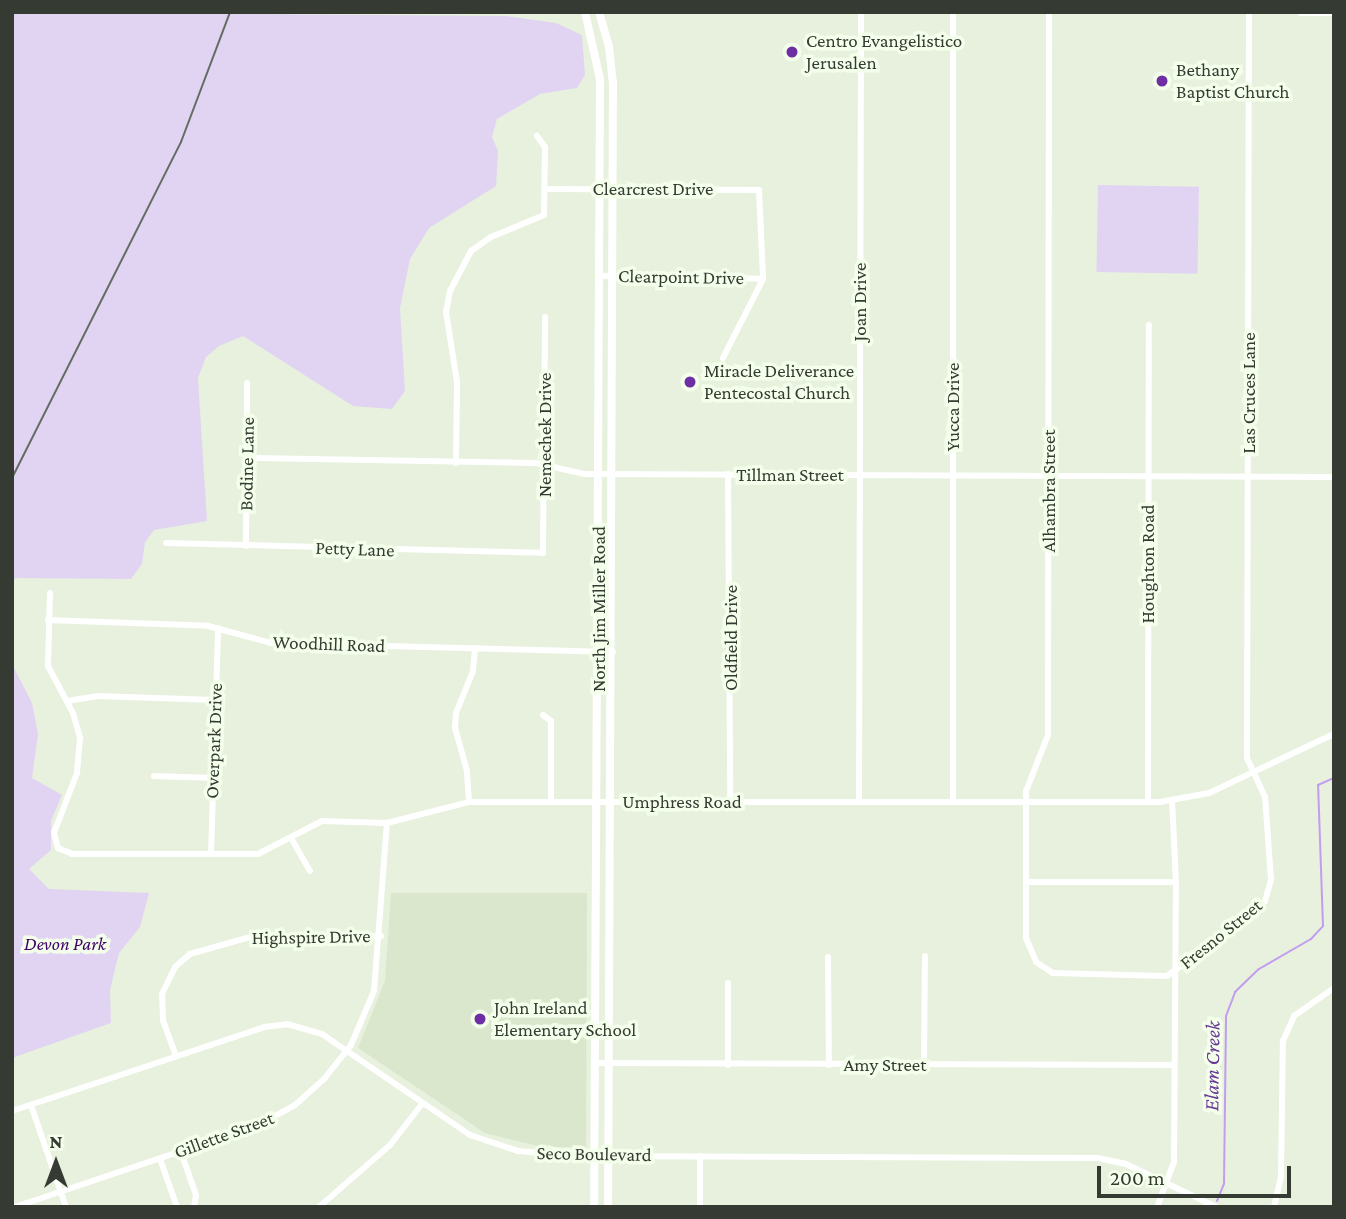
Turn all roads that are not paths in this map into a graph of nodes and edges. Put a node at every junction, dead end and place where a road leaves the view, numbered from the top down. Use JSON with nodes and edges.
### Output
{"nodes":[{"id":1,"x":585,"y":12,"type":"edge"},
{"id":2,"x":598,"y":12,"type":"edge"},
{"id":3,"x":861,"y":12,"type":"edge"},
{"id":4,"x":953,"y":12,"type":"edge"},
{"id":5,"x":1049,"y":12,"type":"edge"},
{"id":6,"x":1249,"y":12,"type":"edge"},
{"id":7,"x":1301,"y":12,"type":"edge"},
{"id":8,"x":1332,"y":13,"type":"edge"},
{"id":9,"x":600,"y":96,"type":"junction"},
{"id":10,"x":612,"y":96,"type":"junction"},
{"id":11,"x":537,"y":136,"type":"dead end"},
{"id":12,"x":599,"y":188,"type":"junction"},
{"id":13,"x":612,"y":188,"type":"junction"},
{"id":14,"x":545,"y":189,"type":"junction"},
{"id":15,"x":599,"y":276,"type":"junction"},
{"id":16,"x":612,"y":276,"type":"junction"},
{"id":17,"x":763,"y":279,"type":"junction"},
{"id":18,"x":545,"y":317,"type":"dead end"},
{"id":19,"x":1149,"y":325,"type":"dead end"},
{"id":20,"x":723,"y":358,"type":"dead end"},
{"id":21,"x":247,"y":383,"type":"dead end"},
{"id":22,"x":248,"y":458,"type":"junction"},
{"id":23,"x":456,"y":463,"type":"junction"},
{"id":24,"x":546,"y":465,"type":"junction"},
{"id":25,"x":600,"y":474,"type":"junction"},
{"id":26,"x":612,"y":474,"type":"junction"},
{"id":27,"x":728,"y":474,"type":"junction"},
{"id":28,"x":860,"y":475,"type":"junction"},
{"id":29,"x":953,"y":475,"type":"junction"},
{"id":30,"x":1049,"y":475,"type":"junction"},
{"id":31,"x":1148,"y":476,"type":"junction"},
{"id":32,"x":1248,"y":477,"type":"junction"},
{"id":33,"x":1334,"y":477,"type":"edge"},
{"id":34,"x":166,"y":544,"type":"dead end"},
{"id":35,"x":246,"y":546,"type":"junction"},
{"id":36,"x":544,"y":553,"type":"joint"},
{"id":37,"x":50,"y":593,"type":"dead end"},
{"id":38,"x":48,"y":620,"type":"junction"},
{"id":39,"x":218,"y":628,"type":"junction"},
{"id":40,"x":475,"y":648,"type":"junction"},
{"id":41,"x":600,"y":651,"type":"junction"},
{"id":42,"x":613,"y":652,"type":"junction"},
{"id":43,"x":215,"y":700,"type":"junction"},
{"id":44,"x":67,"y":701,"type":"junction"},
{"id":45,"x":543,"y":715,"type":"dead end"},
{"id":46,"x":1334,"y":734,"type":"edge"},
{"id":47,"x":1254,"y":773,"type":"junction"},
{"id":48,"x":154,"y":776,"type":"dead end"},
{"id":49,"x":213,"y":778,"type":"junction"},
{"id":50,"x":1172,"y":800,"type":"junction"},
{"id":51,"x":730,"y":801,"type":"junction"},
{"id":52,"x":469,"y":802,"type":"junction"},
{"id":53,"x":551,"y":802,"type":"junction"},
{"id":54,"x":597,"y":802,"type":"junction"},
{"id":55,"x":610,"y":802,"type":"junction"},
{"id":56,"x":859,"y":802,"type":"junction"},
{"id":57,"x":953,"y":802,"type":"junction"},
{"id":58,"x":1027,"y":802,"type":"junction"},
{"id":59,"x":1149,"y":802,"type":"junction"},
{"id":60,"x":387,"y":823,"type":"junction"},
{"id":61,"x":291,"y":838,"type":"junction"},
{"id":62,"x":211,"y":855,"type":"junction"},
{"id":63,"x":310,"y":871,"type":"dead end"},
{"id":64,"x":1026,"y":882,"type":"junction"},
{"id":65,"x":1176,"y":882,"type":"junction"},
{"id":66,"x":594,"y":915,"type":"junction"},
{"id":67,"x":608,"y":915,"type":"junction"},
{"id":68,"x":381,"y":936,"type":"junction"},
{"id":69,"x":925,"y":956,"type":"dead end"},
{"id":70,"x":828,"y":957,"type":"dead end"},
{"id":71,"x":1175,"y":971,"type":"junction"},
{"id":72,"x":728,"y":983,"type":"dead end"},
{"id":73,"x":1334,"y":988,"type":"edge"},
{"id":74,"x":348,"y":1051,"type":"junction"},
{"id":75,"x":176,"y":1056,"type":"junction"},
{"id":76,"x":595,"y":1063,"type":"junction"},
{"id":77,"x":607,"y":1064,"type":"junction"},
{"id":78,"x":729,"y":1065,"type":"junction"},
{"id":79,"x":829,"y":1065,"type":"junction"},
{"id":80,"x":925,"y":1065,"type":"junction"},
{"id":81,"x":1174,"y":1065,"type":"junction"},
{"id":82,"x":422,"y":1104,"type":"junction"},
{"id":83,"x":30,"y":1105,"type":"junction"},
{"id":84,"x":12,"y":1111,"type":"edge"},
{"id":85,"x":181,"y":1152,"type":"junction"},
{"id":86,"x":608,"y":1155,"type":"junction"},
{"id":87,"x":594,"y":1156,"type":"junction"},
{"id":88,"x":700,"y":1156,"type":"junction"},
{"id":89,"x":160,"y":1159,"type":"junction"},
{"id":90,"x":1169,"y":1183,"type":"junction"},
{"id":91,"x":61,"y":1192,"type":"junction"},
{"id":92,"x":1213,"y":1205,"type":"edge"},
{"id":93,"x":15,"y":1207,"type":"edge"},
{"id":94,"x":66,"y":1207,"type":"edge"},
{"id":95,"x":177,"y":1207,"type":"edge"},
{"id":96,"x":194,"y":1207,"type":"edge"},
{"id":97,"x":319,"y":1207,"type":"edge"},
{"id":98,"x":594,"y":1207,"type":"edge"},
{"id":99,"x":608,"y":1207,"type":"edge"},
{"id":100,"x":700,"y":1207,"type":"edge"},
{"id":101,"x":1157,"y":1207,"type":"edge"},
{"id":102,"x":1274,"y":1207,"type":"edge"}],
"edges":[{"from":1,"to":9,"type":"main road","name":"North Jim Miller Road"},
{"from":2,"to":10,"type":"main road","name":"North Jim Miller Road"},
{"from":3,"to":28,"type":"street","name":"Joan Drive"},
{"from":4,"to":29,"type":"street","name":"Yucca Drive"},
{"from":5,"to":30,"type":"street","name":"Alhambra Street"},
{"from":6,"to":32,"type":"street","name":"Las Cruces Lane"},
{"from":7,"to":8,"type":"main road"},
{"from":9,"to":10,"type":"main road"},
{"from":9,"to":12,"type":"main road","name":"North Jim Miller Road"},
{"from":10,"to":13,"type":"main road","name":"North Jim Miller Road"},
{"from":11,"to":14,"type":"street"},
{"from":12,"to":13,"type":"street","name":"Clearcrest Drive"},
{"from":12,"to":14,"type":"street","name":"Clearcrest Drive"},
{"from":12,"to":15,"type":"main road","name":"North Jim Miller Road"},
{"from":13,"to":16,"type":"main road","name":"North Jim Miller Road"},
{"from":13,"to":17,"type":"street","name":"Clearcrest Drive"},
{"from":14,"to":23,"type":"street"},
{"from":15,"to":16,"type":"street","name":"Clearpoint Drive"},
{"from":15,"to":25,"type":"main road","name":"North Jim Miller Road"},
{"from":16,"to":17,"type":"street","name":"Clearpoint Drive"},
{"from":16,"to":26,"type":"main road","name":"North Jim Miller Road"},
{"from":17,"to":20,"type":"street"},
{"from":18,"to":24,"type":"street","name":"Nemechek Drive"},
{"from":19,"to":31,"type":"street","name":"Houghton Road"},
{"from":21,"to":22,"type":"street","name":"Bodine Lane"},
{"from":22,"to":23,"type":"street","name":"Tillman Street"},
{"from":22,"to":35,"type":"street","name":"Bodine Lane"},
{"from":23,"to":24,"type":"street","name":"Tillman Street"},
{"from":24,"to":25,"type":"street","name":"Tillman Street"},
{"from":24,"to":36,"type":"street","name":"Nemechek Drive"},
{"from":25,"to":26,"type":"street","name":"Tillman Street"},
{"from":25,"to":41,"type":"main road","name":"North Jim Miller Road"},
{"from":26,"to":27,"type":"street","name":"Tillman Street"},
{"from":26,"to":42,"type":"main road","name":"North Jim Miller Road"},
{"from":27,"to":28,"type":"street","name":"Tillman Street"},
{"from":27,"to":51,"type":"street","name":"Oldfield Drive"},
{"from":28,"to":29,"type":"street","name":"Tillman Street"},
{"from":28,"to":56,"type":"street","name":"Joan Drive"},
{"from":29,"to":30,"type":"street","name":"Tillman Street"},
{"from":29,"to":57,"type":"street","name":"Yucca Drive"},
{"from":30,"to":31,"type":"street","name":"Tillman Street"},
{"from":30,"to":58,"type":"street","name":"Alhambra Street"},
{"from":31,"to":32,"type":"street","name":"Tillman Street"},
{"from":31,"to":59,"type":"street","name":"Houghton Road"},
{"from":32,"to":33,"type":"street","name":"Tillman Street"},
{"from":32,"to":47,"type":"street","name":"Las Cruces Lane"},
{"from":34,"to":35,"type":"street","name":"Petty Lane"},
{"from":35,"to":36,"type":"street","name":"Petty Lane"},
{"from":37,"to":38,"type":"street"},
{"from":38,"to":39,"type":"street","name":"Woodhill Road"},
{"from":38,"to":44,"type":"street"},
{"from":39,"to":40,"type":"street","name":"Woodhill Road"},
{"from":39,"to":43,"type":"street","name":"Overpark Drive"},
{"from":40,"to":41,"type":"street","name":"Woodhill Road"},
{"from":40,"to":52,"type":"street"},
{"from":41,"to":42,"type":"street","name":"Woodhill Road"},
{"from":41,"to":54,"type":"main road","name":"North Jim Miller Road"},
{"from":42,"to":55,"type":"main road","name":"North Jim Miller Road"},
{"from":43,"to":44,"type":"street"},
{"from":43,"to":49,"type":"street","name":"Overpark Drive"},
{"from":44,"to":62,"type":"street","name":"Umphress Road"},
{"from":45,"to":53,"type":"street"},
{"from":46,"to":47,"type":"street","name":"Umphress Road"},
{"from":47,"to":50,"type":"street","name":"Umphress Road"},
{"from":47,"to":71,"type":"street","name":"Fresno Street"},
{"from":48,"to":49,"type":"street"},
{"from":49,"to":62,"type":"street","name":"Overpark Drive"},
{"from":50,"to":59,"type":"street","name":"Umphress Road"},
{"from":50,"to":65,"type":"street"},
{"from":51,"to":55,"type":"street","name":"Umphress Road"},
{"from":51,"to":56,"type":"street","name":"Umphress Road"},
{"from":52,"to":53,"type":"street","name":"Umphress Road"},
{"from":52,"to":60,"type":"street","name":"Umphress Road"},
{"from":53,"to":54,"type":"street","name":"Umphress Road"},
{"from":54,"to":55,"type":"street","name":"Umphress Road"},
{"from":54,"to":66,"type":"main road","name":"North Jim Miller Road"},
{"from":55,"to":67,"type":"main road","name":"North Jim Miller Road"},
{"from":56,"to":57,"type":"street","name":"Umphress Road"},
{"from":57,"to":58,"type":"street","name":"Umphress Road"},
{"from":58,"to":59,"type":"street","name":"Umphress Road"},
{"from":58,"to":64,"type":"street","name":"Alhambra Street"},
{"from":60,"to":61,"type":"street","name":"Umphress Road"},
{"from":60,"to":68,"type":"street","name":"Gillette Street"},
{"from":61,"to":62,"type":"street","name":"Umphress Road"},
{"from":61,"to":63,"type":"street"},
{"from":64,"to":65,"type":"street"},
{"from":64,"to":71,"type":"street","name":"Alhambra Street"},
{"from":65,"to":71,"type":"street"},
{"from":66,"to":67,"type":"main road"},
{"from":66,"to":76,"type":"main road","name":"North Jim Miller Road"},
{"from":67,"to":77,"type":"main road","name":"North Jim Miller Road"},
{"from":68,"to":74,"type":"street","name":"Gillette Street"},
{"from":68,"to":75,"type":"street","name":"Highspire Drive"},
{"from":69,"to":80,"type":"street"},
{"from":70,"to":79,"type":"street"},
{"from":71,"to":81,"type":"street"},
{"from":72,"to":78,"type":"street"},
{"from":73,"to":102,"type":"street"},
{"from":74,"to":75,"type":"street","name":"Seco Boulevard"},
{"from":74,"to":82,"type":"street","name":"Seco Boulevard"},
{"from":74,"to":85,"type":"street","name":"Gillette Street"},
{"from":75,"to":83,"type":"street","name":"Seco Boulevard"},
{"from":76,"to":77,"type":"street","name":"Amy Street"},
{"from":76,"to":87,"type":"main road","name":"North Jim Miller Road"},
{"from":77,"to":78,"type":"street","name":"Amy Street"},
{"from":77,"to":86,"type":"main road","name":"North Jim Miller Road"},
{"from":78,"to":79,"type":"street","name":"Amy Street"},
{"from":79,"to":80,"type":"street","name":"Amy Street"},
{"from":80,"to":81,"type":"street","name":"Amy Street"},
{"from":81,"to":90,"type":"street"},
{"from":82,"to":87,"type":"street","name":"Seco Boulevard"},
{"from":82,"to":97,"type":"street"},
{"from":83,"to":84,"type":"street","name":"Seco Boulevard"},
{"from":83,"to":91,"type":"street"},
{"from":85,"to":89,"type":"street","name":"Gillette Street"},
{"from":85,"to":96,"type":"street"},
{"from":86,"to":87,"type":"street","name":"Seco Boulevard"},
{"from":86,"to":88,"type":"street","name":"Seco Boulevard"},
{"from":86,"to":99,"type":"main road","name":"North Jim Miller Road"},
{"from":87,"to":98,"type":"main road","name":"North Jim Miller Road"},
{"from":88,"to":90,"type":"street","name":"Seco Boulevard"},
{"from":88,"to":100,"type":"street"},
{"from":89,"to":91,"type":"street","name":"Gillette Street"},
{"from":89,"to":95,"type":"street"},
{"from":90,"to":92,"type":"street","name":"Seco Boulevard"},
{"from":90,"to":101,"type":"street"},
{"from":91,"to":93,"type":"street","name":"Gillette Street"},
{"from":91,"to":94,"type":"street"}]}
